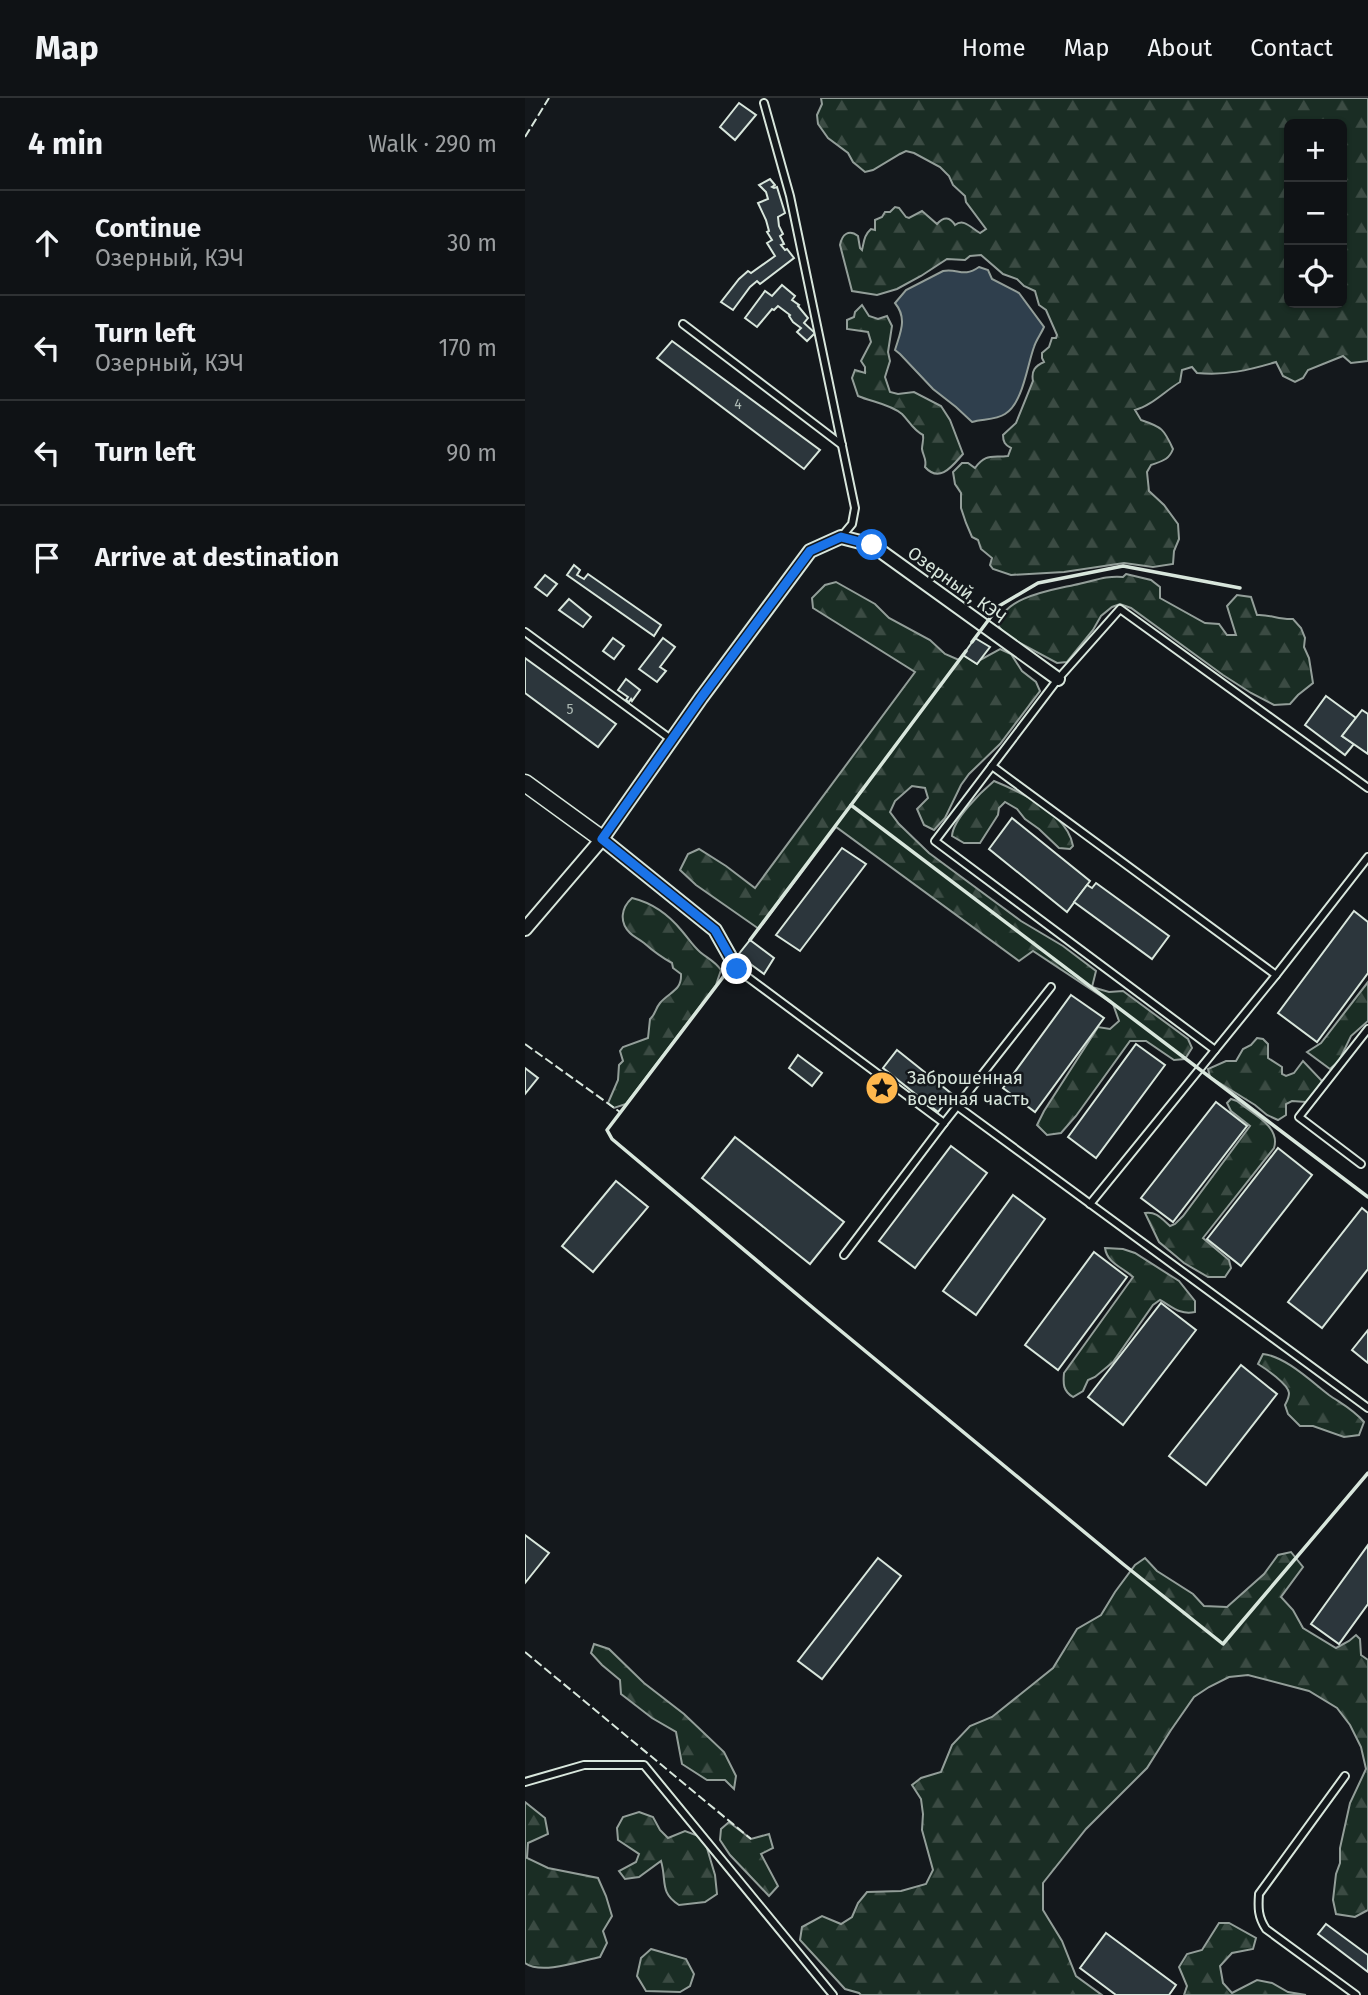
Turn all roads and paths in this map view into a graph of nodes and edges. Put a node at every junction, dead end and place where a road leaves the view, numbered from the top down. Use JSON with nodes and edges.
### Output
{"nodes":[{"id":1,"x":764,"y":103,"type":"dead end"},
{"id":2,"x":683,"y":324,"type":"dead end"},
{"id":3,"x":842,"y":445,"type":"junction"},
{"id":4,"x":841,"y":537,"type":"junction"},
{"id":5,"x":525,"y":632,"type":"edge"},
{"id":6,"x":1058,"y":679,"type":"junction"},
{"id":7,"x":672,"y":740,"type":"junction"},
{"id":8,"x":992,"y":766,"type":"junction"},
{"id":9,"x":525,"y":783,"type":"edge"},
{"id":10,"x":1368,"y":788,"type":"edge"},
{"id":11,"x":602,"y":839,"type":"junction"},
{"id":12,"x":1368,"y":858,"type":"edge"},
{"id":13,"x":525,"y":929,"type":"edge"},
{"id":14,"x":737,"y":969,"type":"joint"},
{"id":15,"x":1276,"y":975,"type":"junction"},
{"id":16,"x":1051,"y":988,"type":"dead end"},
{"id":17,"x":1368,"y":1029,"type":"edge"},
{"id":18,"x":1215,"y":1050,"type":"junction"},
{"id":19,"x":957,"y":1106,"type":"junction"},
{"id":20,"x":944,"y":1123,"type":"junction"},
{"id":21,"x":1360,"y":1164,"type":"dead end"},
{"id":22,"x":1090,"y":1204,"type":"junction"},
{"id":23,"x":844,"y":1255,"type":"dead end"},
{"id":24,"x":1368,"y":1408,"type":"edge"},
{"id":25,"x":1345,"y":1776,"type":"dead end"},
{"id":26,"x":525,"y":1782,"type":"edge"},
{"id":27,"x":832,"y":1995,"type":"edge"},
{"id":28,"x":1356,"y":1995,"type":"edge"}],
"edges":[{"from":1,"to":3,"type":"lane"},
{"from":2,"to":3,"type":"lane"},
{"from":3,"to":4,"type":"lane"},
{"from":4,"to":6,"type":"street","name":"Озерный, КЭЧ"},
{"from":4,"to":7,"type":"street"},
{"from":5,"to":7,"type":"lane"},
{"from":6,"to":8,"type":"lane"},
{"from":6,"to":10,"type":"lane"},
{"from":7,"to":11,"type":"street"},
{"from":8,"to":15,"type":"lane"},
{"from":8,"to":18,"type":"lane"},
{"from":9,"to":11,"type":"street"},
{"from":11,"to":13,"type":"street"},
{"from":11,"to":14,"type":"street"},
{"from":12,"to":15,"type":"lane"},
{"from":14,"to":20,"type":"lane"},
{"from":15,"to":18,"type":"lane"},
{"from":16,"to":19,"type":"lane"},
{"from":17,"to":21,"type":"lane"},
{"from":18,"to":22,"type":"lane"},
{"from":19,"to":20,"type":"lane"},
{"from":19,"to":22,"type":"lane"},
{"from":20,"to":23,"type":"lane"},
{"from":22,"to":24,"type":"lane"},
{"from":25,"to":28,"type":"lane"},
{"from":26,"to":27,"type":"lane"}]}
